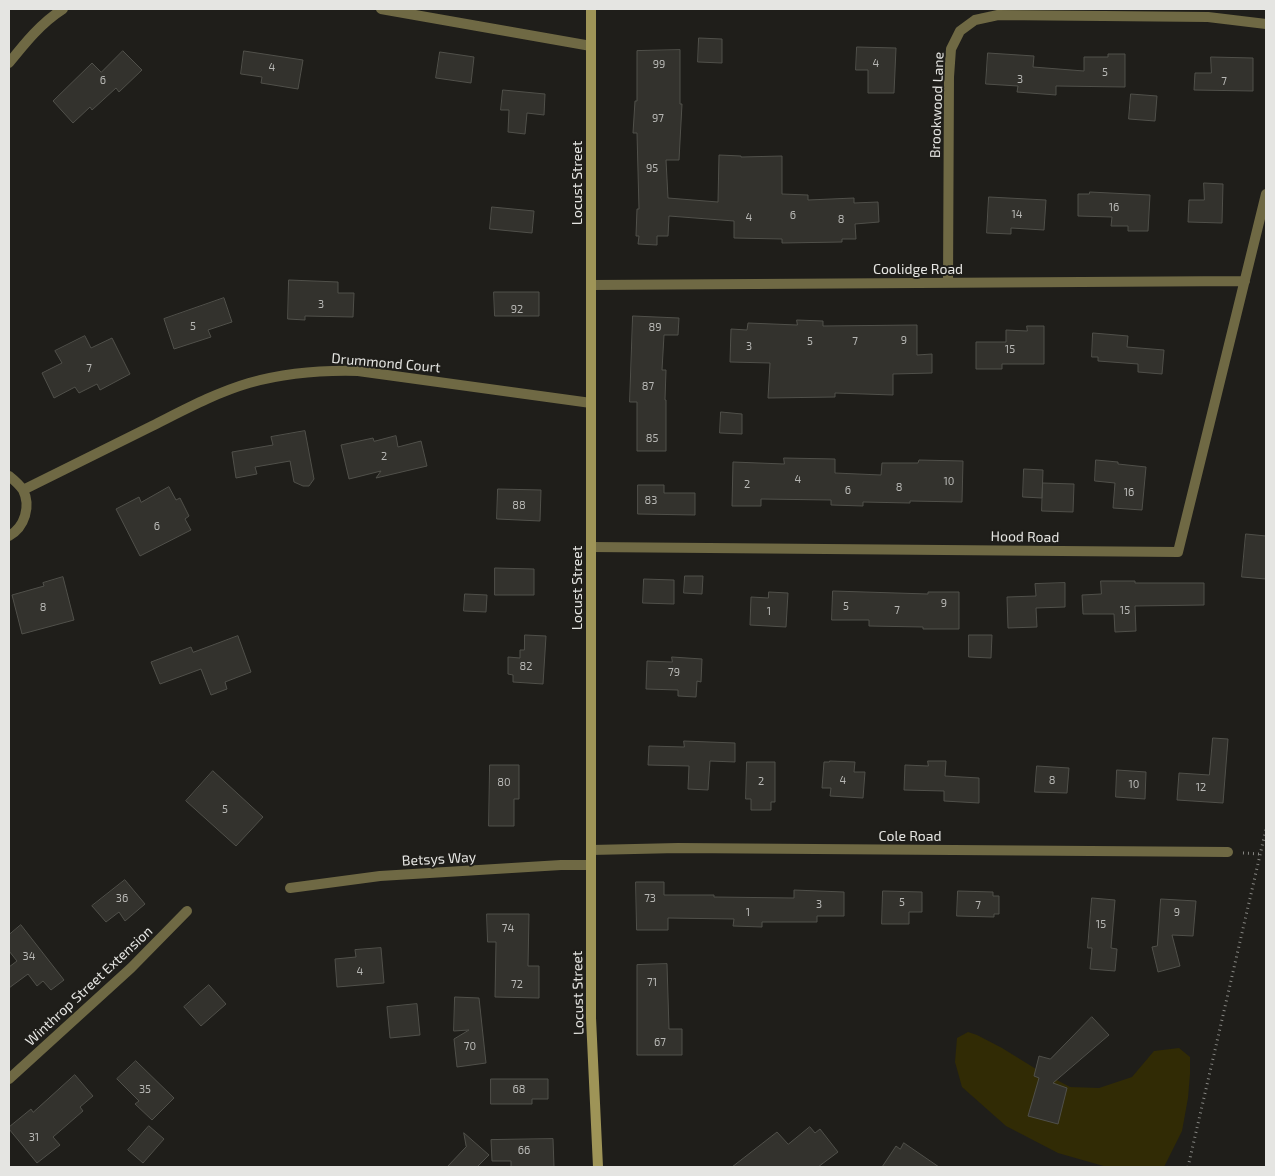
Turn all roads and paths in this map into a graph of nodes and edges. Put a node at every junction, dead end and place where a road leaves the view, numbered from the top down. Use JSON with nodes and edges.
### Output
{"nodes":[{"id":1,"x":63,"y":9,"type":"edge"},
{"id":2,"x":382,"y":9,"type":"edge"},
{"id":3,"x":591,"y":9,"type":"edge"},
{"id":4,"x":1266,"y":24,"type":"edge"},
{"id":5,"x":591,"y":46,"type":"junction"},
{"id":6,"x":9,"y":64,"type":"edge"},
{"id":7,"x":1266,"y":194,"type":"edge"},
{"id":8,"x":1245,"y":281,"type":"junction"},
{"id":9,"x":948,"y":283,"type":"junction"},
{"id":10,"x":591,"y":285,"type":"junction"},
{"id":11,"x":591,"y":403,"type":"junction"},
{"id":12,"x":9,"y":476,"type":"edge"},
{"id":13,"x":23,"y":490,"type":"junction"},
{"id":14,"x":9,"y":536,"type":"edge"},
{"id":15,"x":591,"y":547,"type":"junction"},
{"id":16,"x":1266,"y":830,"type":"edge"},
{"id":17,"x":591,"y":850,"type":"junction"},
{"id":18,"x":1228,"y":852,"type":"dead end"},
{"id":19,"x":592,"y":865,"type":"junction"},
{"id":20,"x":290,"y":888,"type":"dead end"},
{"id":21,"x":187,"y":911,"type":"dead end"},
{"id":22,"x":9,"y":1079,"type":"edge"},
{"id":23,"x":598,"y":1167,"type":"edge"},
{"id":24,"x":1188,"y":1167,"type":"edge"}],
"edges":[{"from":1,"to":6,"type":"street"},
{"from":2,"to":5,"type":"street"},
{"from":3,"to":5,"type":"main road","name":"Locust Street"},
{"from":4,"to":9,"type":"street","name":"Brookwood Lane"},
{"from":5,"to":10,"type":"main road","name":"Locust Street"},
{"from":7,"to":8,"type":"street"},
{"from":8,"to":9,"type":"street","name":"Coolidge Road"},
{"from":8,"to":15,"type":"street","name":"Hood Road"},
{"from":9,"to":10,"type":"street","name":"Coolidge Road"},
{"from":10,"to":11,"type":"main road","name":"Locust Street"},
{"from":11,"to":13,"type":"street","name":"Drummond Court"},
{"from":11,"to":15,"type":"main road","name":"Locust Street"},
{"from":12,"to":13,"type":"street"},
{"from":13,"to":14,"type":"street"},
{"from":15,"to":17,"type":"main road","name":"Locust Street"},
{"from":16,"to":24,"type":"path"},
{"from":17,"to":18,"type":"street","name":"Cole Road"},
{"from":17,"to":19,"type":"main road","name":"Locust Street"},
{"from":19,"to":20,"type":"street","name":"Betsys Way"},
{"from":19,"to":23,"type":"main road","name":"Locust Street"},
{"from":21,"to":22,"type":"street","name":"Winthrop Street Extension"}]}
